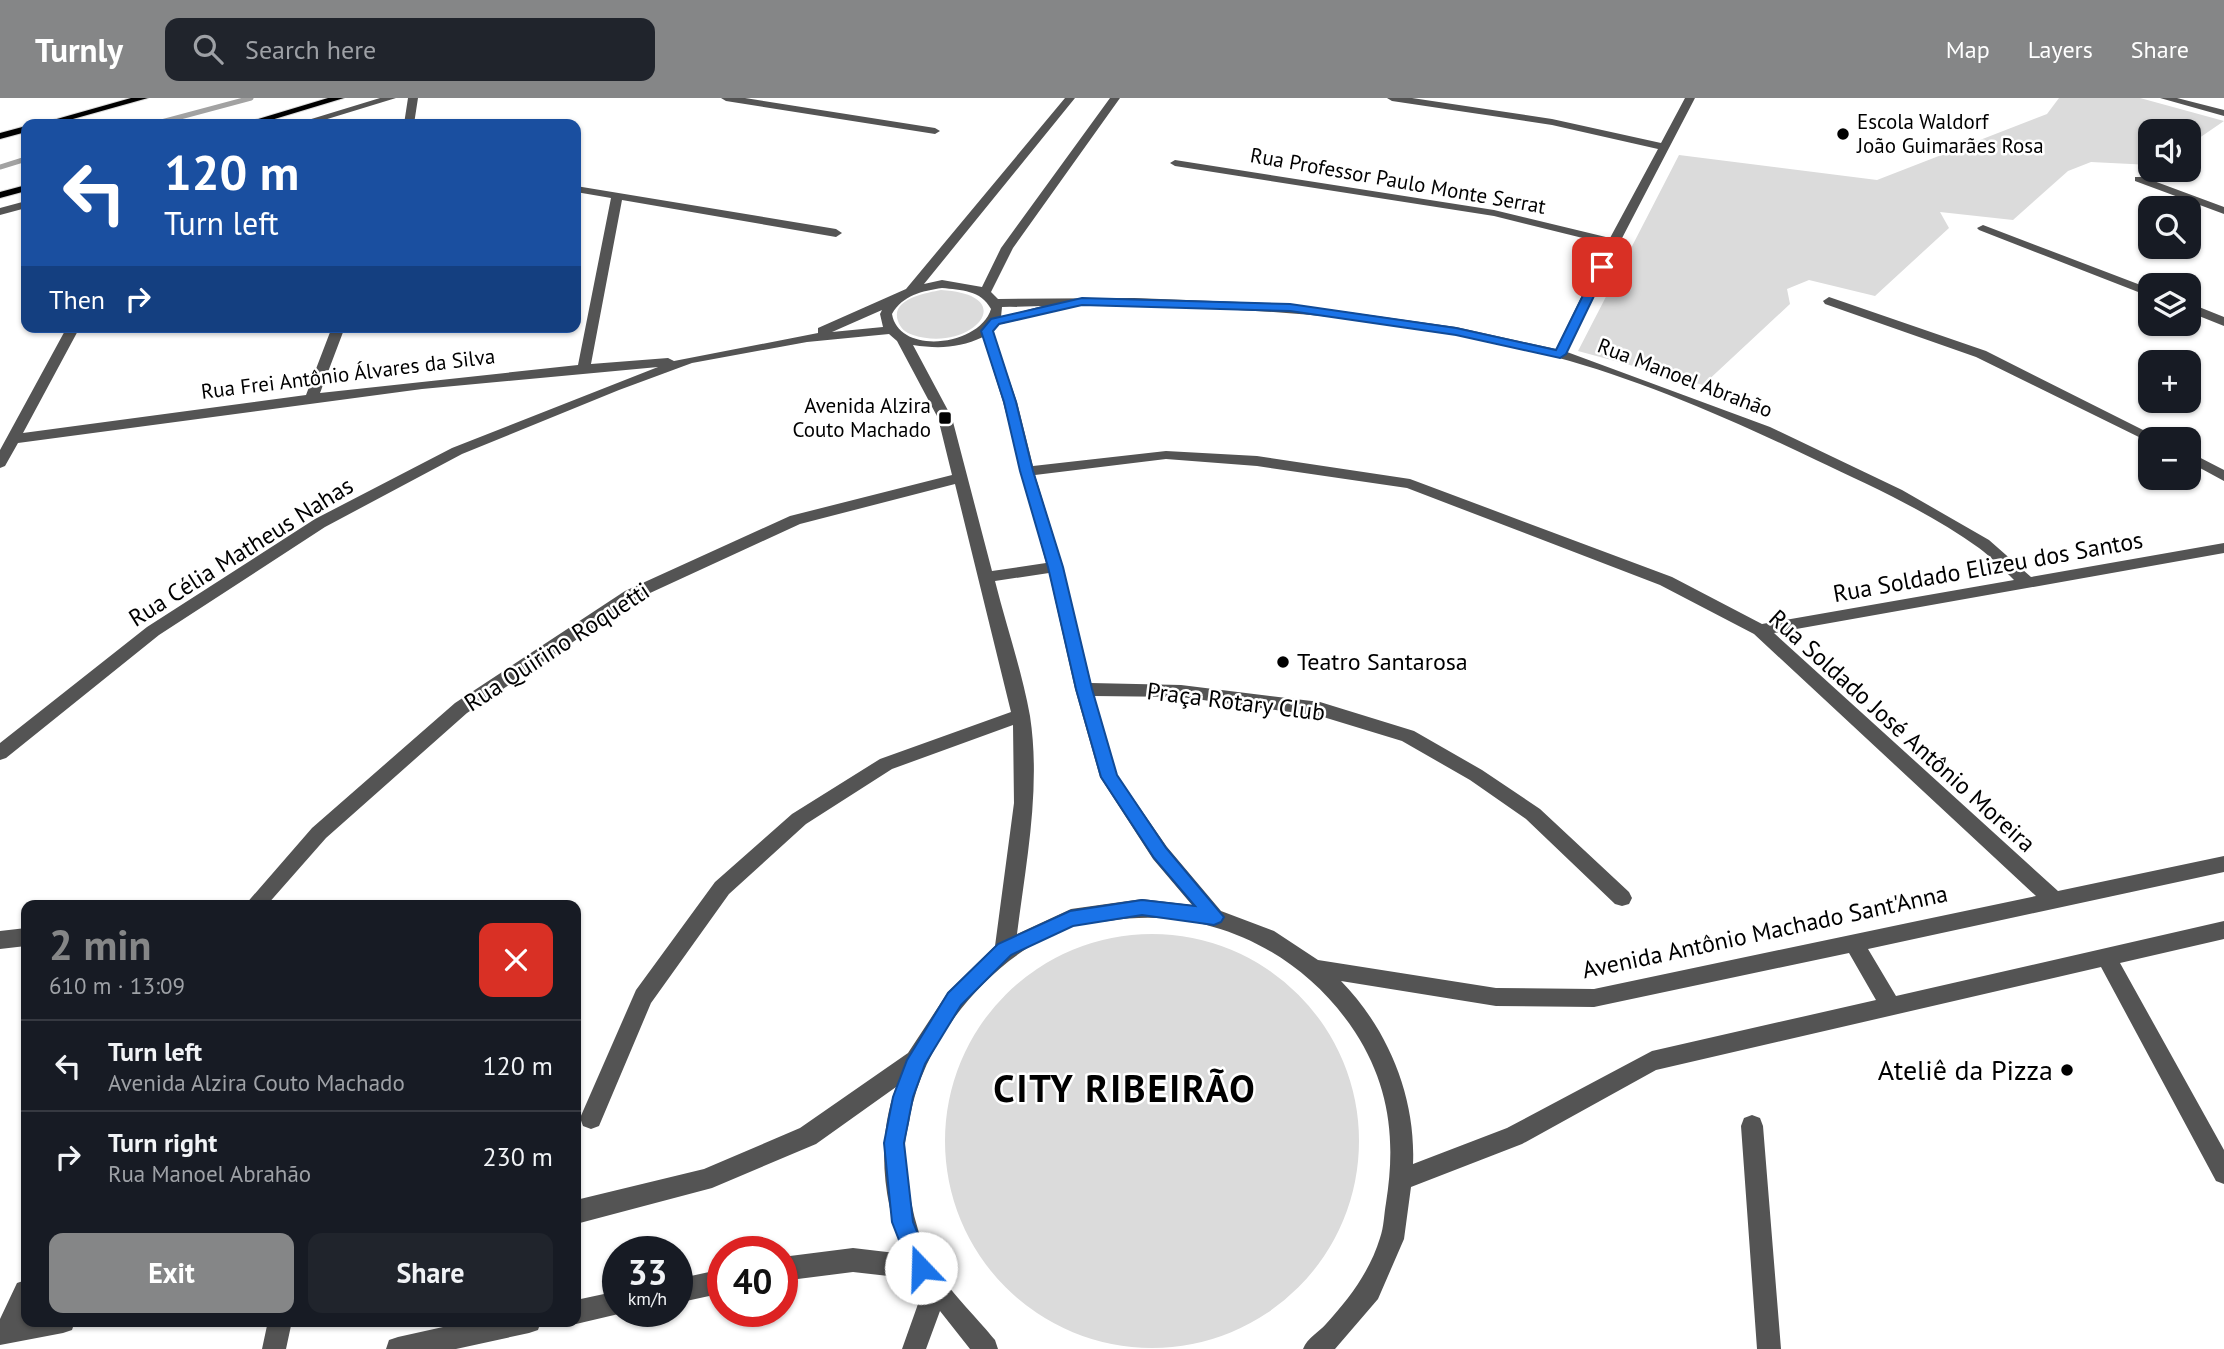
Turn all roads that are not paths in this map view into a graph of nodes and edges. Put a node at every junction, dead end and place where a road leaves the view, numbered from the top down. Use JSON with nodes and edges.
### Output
{"nodes":[{"id":1,"x":144,"y":98,"type":"edge"},
{"id":2,"x":339,"y":98,"type":"edge"},
{"id":3,"x":391,"y":98,"type":"edge"},
{"id":4,"x":413,"y":98,"type":"edge"},
{"id":5,"x":726,"y":98,"type":"edge"},
{"id":6,"x":1070,"y":98,"type":"edge"},
{"id":7,"x":1112,"y":98,"type":"edge"},
{"id":8,"x":1392,"y":98,"type":"edge"},
{"id":9,"x":1690,"y":98,"type":"edge"},
{"id":10,"x":2165,"y":98,"type":"edge"},
{"id":11,"x":2224,"y":113,"type":"edge"},
{"id":12,"x":63,"y":119,"type":"edge"},
{"id":13,"x":265,"y":119,"type":"edge"},
{"id":14,"x":318,"y":119,"type":"edge"},
{"id":15,"x":410,"y":119,"type":"edge"},
{"id":16,"x":21,"y":130,"type":"edge"},
{"id":17,"x":935,"y":131,"type":"dead end"},
{"id":18,"x":0,"y":136,"type":"edge"},
{"id":19,"x":1664,"y":148,"type":"junction"},
{"id":20,"x":1175,"y":163,"type":"dead end"},
{"id":21,"x":2147,"y":182,"type":"edge"},
{"id":22,"x":21,"y":189,"type":"edge"},
{"id":23,"x":581,"y":191,"type":"edge"},
{"id":24,"x":0,"y":195,"type":"edge"},
{"id":25,"x":617,"y":196,"type":"junction"},
{"id":26,"x":21,"y":206,"type":"edge"},
{"id":27,"x":2224,"y":211,"type":"edge"},
{"id":28,"x":0,"y":212,"type":"edge"},
{"id":29,"x":1983,"y":228,"type":"dead end"},
{"id":30,"x":836,"y":233,"type":"dead end"},
{"id":31,"x":1614,"y":242,"type":"junction"},
{"id":32,"x":2138,"y":287,"type":"edge"},
{"id":33,"x":911,"y":291,"type":"junction"},
{"id":34,"x":985,"y":293,"type":"junction"},
{"id":35,"x":897,"y":299,"type":"junction"},
{"id":36,"x":1082,"y":301,"type":"junction"},
{"id":37,"x":1829,"y":301,"type":"dead end"},
{"id":38,"x":996,"y":303,"type":"junction"},
{"id":39,"x":2201,"y":312,"type":"edge"},
{"id":40,"x":2224,"y":322,"type":"edge"},
{"id":41,"x":991,"y":326,"type":"junction"},
{"id":42,"x":71,"y":333,"type":"edge"},
{"id":43,"x":337,"y":333,"type":"edge"},
{"id":44,"x":897,"y":335,"type":"junction"},
{"id":45,"x":807,"y":338,"type":"junction"},
{"id":46,"x":1560,"y":354,"type":"junction"},
{"id":47,"x":689,"y":360,"type":"junction"},
{"id":48,"x":584,"y":367,"type":"junction"},
{"id":49,"x":311,"y":398,"type":"junction"},
{"id":50,"x":2138,"y":431,"type":"edge"},
{"id":51,"x":14,"y":439,"type":"junction"},
{"id":52,"x":0,"y":463,"type":"edge"},
{"id":53,"x":2201,"y":463,"type":"edge"},
{"id":54,"x":1027,"y":471,"type":"junction"},
{"id":55,"x":2224,"y":476,"type":"edge"},
{"id":56,"x":960,"y":478,"type":"junction"},
{"id":57,"x":2224,"y":548,"type":"edge"},
{"id":58,"x":1055,"y":567,"type":"junction"},
{"id":59,"x":986,"y":578,"type":"junction"},
{"id":60,"x":2028,"y":583,"type":"junction"},
{"id":61,"x":1760,"y":630,"type":"junction"},
{"id":62,"x":1084,"y":689,"type":"junction"},
{"id":63,"x":1021,"y":715,"type":"junction"},
{"id":64,"x":0,"y":752,"type":"edge"},
{"id":65,"x":2224,"y":864,"type":"edge"},
{"id":66,"x":1622,"y":898,"type":"dead end"},
{"id":67,"x":2053,"y":899,"type":"junction"},
{"id":68,"x":259,"y":900,"type":"edge"},
{"id":69,"x":1214,"y":917,"type":"junction"},
{"id":70,"x":2224,"y":930,"type":"edge"},
{"id":71,"x":21,"y":938,"type":"edge"},
{"id":72,"x":0,"y":940,"type":"edge"},
{"id":73,"x":1854,"y":943,"type":"junction"},
{"id":74,"x":1004,"y":950,"type":"junction"},
{"id":75,"x":2105,"y":957,"type":"junction"},
{"id":76,"x":1314,"y":968,"type":"junction"},
{"id":77,"x":1890,"y":1005,"type":"junction"},
{"id":78,"x":916,"y":1060,"type":"junction"},
{"id":79,"x":591,"y":1118,"type":"dead end"},
{"id":80,"x":1752,"y":1126,"type":"dead end"},
{"id":81,"x":2224,"y":1173,"type":"edge"},
{"id":82,"x":1401,"y":1180,"type":"junction"},
{"id":83,"x":581,"y":1211,"type":"edge"},
{"id":84,"x":798,"y":1267,"type":"edge"},
{"id":85,"x":921,"y":1268,"type":"junction"},
{"id":86,"x":936,"y":1288,"type":"junction"},
{"id":87,"x":21,"y":1301,"type":"edge"},
{"id":88,"x":602,"y":1306,"type":"edge"},
{"id":89,"x":581,"y":1310,"type":"edge"},
{"id":90,"x":30,"y":1327,"type":"edge"},
{"id":91,"x":279,"y":1327,"type":"edge"},
{"id":92,"x":501,"y":1327,"type":"edge"},
{"id":93,"x":3,"y":1332,"type":"edge"},
{"id":94,"x":274,"y":1349,"type":"edge"},
{"id":95,"x":398,"y":1349,"type":"edge"},
{"id":96,"x":914,"y":1349,"type":"edge"},
{"id":97,"x":986,"y":1349,"type":"edge"},
{"id":98,"x":1315,"y":1349,"type":"edge"},
{"id":99,"x":1769,"y":1349,"type":"edge"}],
"edges":[{"from":1,"to":12,"type":"main road"},
{"from":2,"to":13,"type":"main road"},
{"from":3,"to":14,"type":"street"},
{"from":4,"to":15,"type":"street"},
{"from":5,"to":17,"type":"street"},
{"from":6,"to":33,"type":"street"},
{"from":7,"to":34,"type":"street"},
{"from":8,"to":19,"type":"street"},
{"from":9,"to":19,"type":"street"},
{"from":10,"to":11,"type":"street"},
{"from":16,"to":18,"type":"main road"},
{"from":19,"to":31,"type":"street"},
{"from":20,"to":31,"type":"street","name":"Rua Professor Paulo Monte Serrat"},
{"from":21,"to":27,"type":"street"},
{"from":22,"to":24,"type":"main road"},
{"from":23,"to":25,"type":"street"},
{"from":25,"to":30,"type":"street"},
{"from":25,"to":48,"type":"street"},
{"from":26,"to":28,"type":"street"},
{"from":29,"to":32,"type":"street"},
{"from":31,"to":46,"type":"street"},
{"from":33,"to":34,"type":"street"},
{"from":33,"to":35,"type":"street","name":"Rua Célia Matheus Nahas"},
{"from":34,"to":38,"type":"street"},
{"from":35,"to":44,"type":"street"},
{"from":35,"to":45,"type":"street","name":"Rua Célia Matheus Nahas"},
{"from":36,"to":38,"type":"street","name":"Rua Manoel Abrahão"},
{"from":36,"to":41,"type":"street","name":"Rua Manoel Abrahão"},
{"from":36,"to":46,"type":"street","name":"Rua Manoel Abrahão"},
{"from":37,"to":50,"type":"street"},
{"from":38,"to":41,"type":"street"},
{"from":39,"to":40,"type":"street"},
{"from":41,"to":44,"type":"street","name":"Rua Célia Matheus Nahas"},
{"from":41,"to":54,"type":"street"},
{"from":42,"to":51,"type":"street"},
{"from":43,"to":49,"type":"street"},
{"from":44,"to":45,"type":"street","name":"Rua Célia Matheus Nahas"},
{"from":44,"to":56,"type":"street"},
{"from":45,"to":47,"type":"street","name":"Rua Célia Matheus Nahas"},
{"from":46,"to":60,"type":"street","name":"Rua Manoel Abrahão"},
{"from":47,"to":48,"type":"street","name":"Rua Frei Antônio Álvares da Silva"},
{"from":47,"to":64,"type":"street","name":"Rua Célia Matheus Nahas"},
{"from":48,"to":49,"type":"street","name":"Rua Frei Antônio Álvares da Silva"},
{"from":49,"to":51,"type":"street","name":"Rua Frei Antônio Álvares da Silva"},
{"from":51,"to":52,"type":"street"},
{"from":53,"to":55,"type":"street"},
{"from":54,"to":58,"type":"street"},
{"from":54,"to":61,"type":"street","name":"Rua Soldado José Antônio Moreira"},
{"from":56,"to":59,"type":"street"},
{"from":56,"to":68,"type":"street","name":"Rua Quirino Roquetti"},
{"from":57,"to":60,"type":"street","name":"Rua Soldado Elizeu dos Santos"},
{"from":58,"to":59,"type":"street"},
{"from":58,"to":62,"type":"street"},
{"from":59,"to":63,"type":"street"},
{"from":60,"to":61,"type":"street","name":"Rua Soldado Elizeu dos Santos"},
{"from":61,"to":67,"type":"street","name":"Rua Soldado José Antônio Moreira"},
{"from":62,"to":66,"type":"street","name":"Praça Rotary Club"},
{"from":62,"to":69,"type":"street"},
{"from":63,"to":74,"type":"street"},
{"from":63,"to":79,"type":"street"},
{"from":65,"to":67,"type":"street","name":"Avenida Antônio Machado Sant'Anna"},
{"from":67,"to":73,"type":"street","name":"Avenida Antônio Machado Sant'Anna"},
{"from":69,"to":74,"type":"street"},
{"from":69,"to":76,"type":"street"},
{"from":70,"to":75,"type":"street"},
{"from":71,"to":72,"type":"street"},
{"from":73,"to":76,"type":"street","name":"Avenida Antônio Machado Sant'Anna"},
{"from":73,"to":77,"type":"street"},
{"from":74,"to":78,"type":"street"},
{"from":75,"to":77,"type":"street"},
{"from":75,"to":81,"type":"street"},
{"from":76,"to":82,"type":"street"},
{"from":77,"to":82,"type":"street"},
{"from":78,"to":83,"type":"street"},
{"from":78,"to":85,"type":"street"},
{"from":80,"to":99,"type":"street"},
{"from":82,"to":98,"type":"street"},
{"from":84,"to":85,"type":"street"},
{"from":85,"to":86,"type":"street"},
{"from":86,"to":96,"type":"street"},
{"from":86,"to":97,"type":"street"},
{"from":87,"to":93,"type":"street"},
{"from":88,"to":89,"type":"street"},
{"from":90,"to":93,"type":"street"},
{"from":91,"to":94,"type":"street"},
{"from":92,"to":95,"type":"street"}]}
